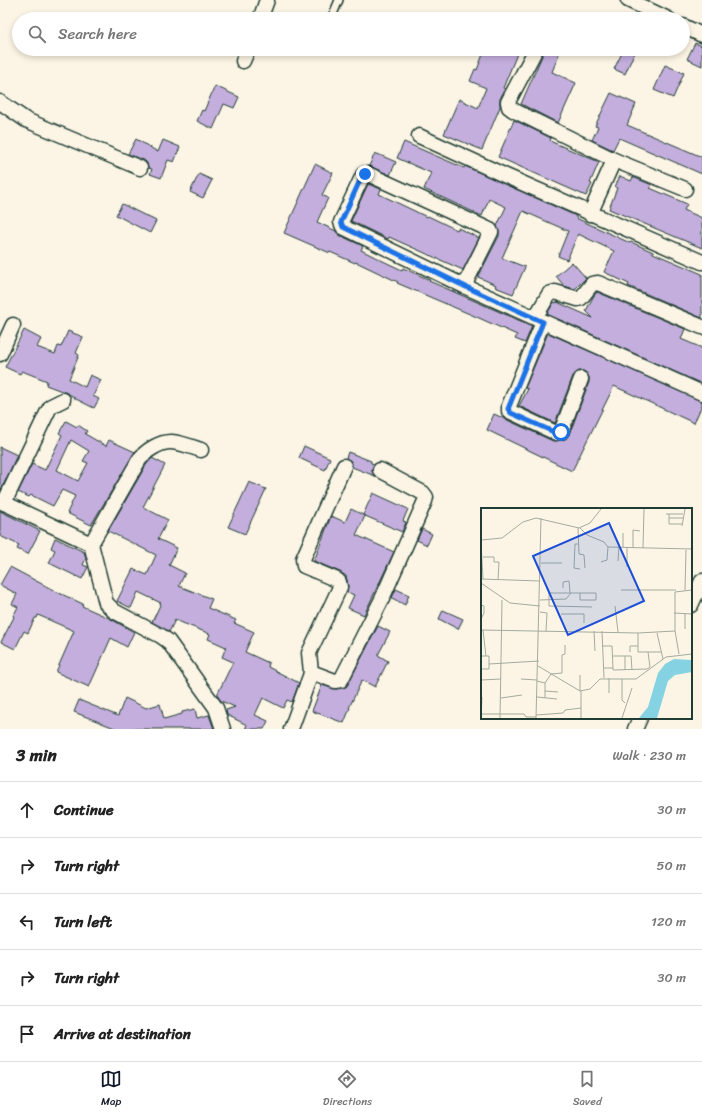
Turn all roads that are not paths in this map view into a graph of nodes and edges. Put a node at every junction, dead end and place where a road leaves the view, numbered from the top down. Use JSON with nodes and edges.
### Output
{"nodes":[{"id":1,"x":267,"y":0,"type":"edge"},
{"id":2,"x":340,"y":0,"type":"edge"},
{"id":3,"x":628,"y":0,"type":"edge"},
{"id":4,"x":263,"y":12,"type":"edge"},
{"id":5,"x":334,"y":12,"type":"edge"},
{"id":6,"x":653,"y":12,"type":"edge"},
{"id":7,"x":690,"y":29,"type":"edge"},
{"id":8,"x":702,"y":35,"type":"edge"},
{"id":9,"x":532,"y":56,"type":"edge"},
{"id":10,"x":0,"y":102,"type":"edge"},
{"id":11,"x":419,"y":136,"type":"dead end"},
{"id":12,"x":614,"y":160,"type":"junction"},
{"id":13,"x":140,"y":168,"type":"dead end"},
{"id":14,"x":685,"y":189,"type":"dead end"},
{"id":15,"x":590,"y":214,"type":"junction"},
{"id":16,"x":702,"y":262,"type":"edge"},
{"id":17,"x":464,"y":286,"type":"junction"},
{"id":18,"x":539,"y":320,"type":"junction"},
{"id":19,"x":13,"y":325,"type":"dead end"},
{"id":20,"x":702,"y":327,"type":"edge"},
{"id":21,"x":0,"y":354,"type":"edge"},
{"id":22,"x":581,"y":379,"type":"dead end"},
{"id":23,"x":702,"y":393,"type":"edge"},
{"id":24,"x":63,"y":400,"type":"dead end"},
{"id":25,"x":200,"y":450,"type":"dead end"},
{"id":26,"x":344,"y":466,"type":"dead end"},
{"id":27,"x":380,"y":470,"type":"dead end"},
{"id":28,"x":2,"y":502,"type":"edge"},
{"id":29,"x":91,"y":544,"type":"junction"},
{"id":30,"x":702,"y":581,"type":"edge"},
{"id":31,"x":692,"y":603,"type":"edge"},
{"id":32,"x":311,"y":672,"type":"junction"},
{"id":33,"x":640,"y":719,"type":"edge"},
{"id":34,"x":224,"y":729,"type":"edge"},
{"id":35,"x":291,"y":729,"type":"edge"},
{"id":36,"x":636,"y":729,"type":"edge"}],
"edges":[{"from":1,"to":4,"type":"street"},
{"from":2,"to":5,"type":"lane"},
{"from":3,"to":6,"type":"street"},
{"from":7,"to":8,"type":"street"},
{"from":9,"to":12,"type":"street"},
{"from":10,"to":13,"type":"street"},
{"from":11,"to":15,"type":"street"},
{"from":12,"to":14,"type":"street"},
{"from":12,"to":15,"type":"street"},
{"from":15,"to":16,"type":"street"},
{"from":17,"to":17,"type":"street"},
{"from":17,"to":18,"type":"street"},
{"from":18,"to":20,"type":"street"},
{"from":18,"to":22,"type":"street"},
{"from":18,"to":23,"type":"street"},
{"from":19,"to":21,"type":"street"},
{"from":24,"to":28,"type":"street"},
{"from":25,"to":29,"type":"street"},
{"from":26,"to":32,"type":"street"},
{"from":27,"to":32,"type":"street"},
{"from":28,"to":29,"type":"street"},
{"from":29,"to":34,"type":"street"},
{"from":30,"to":31,"type":"street"},
{"from":32,"to":35,"type":"street"},
{"from":33,"to":36,"type":"street"}]}
